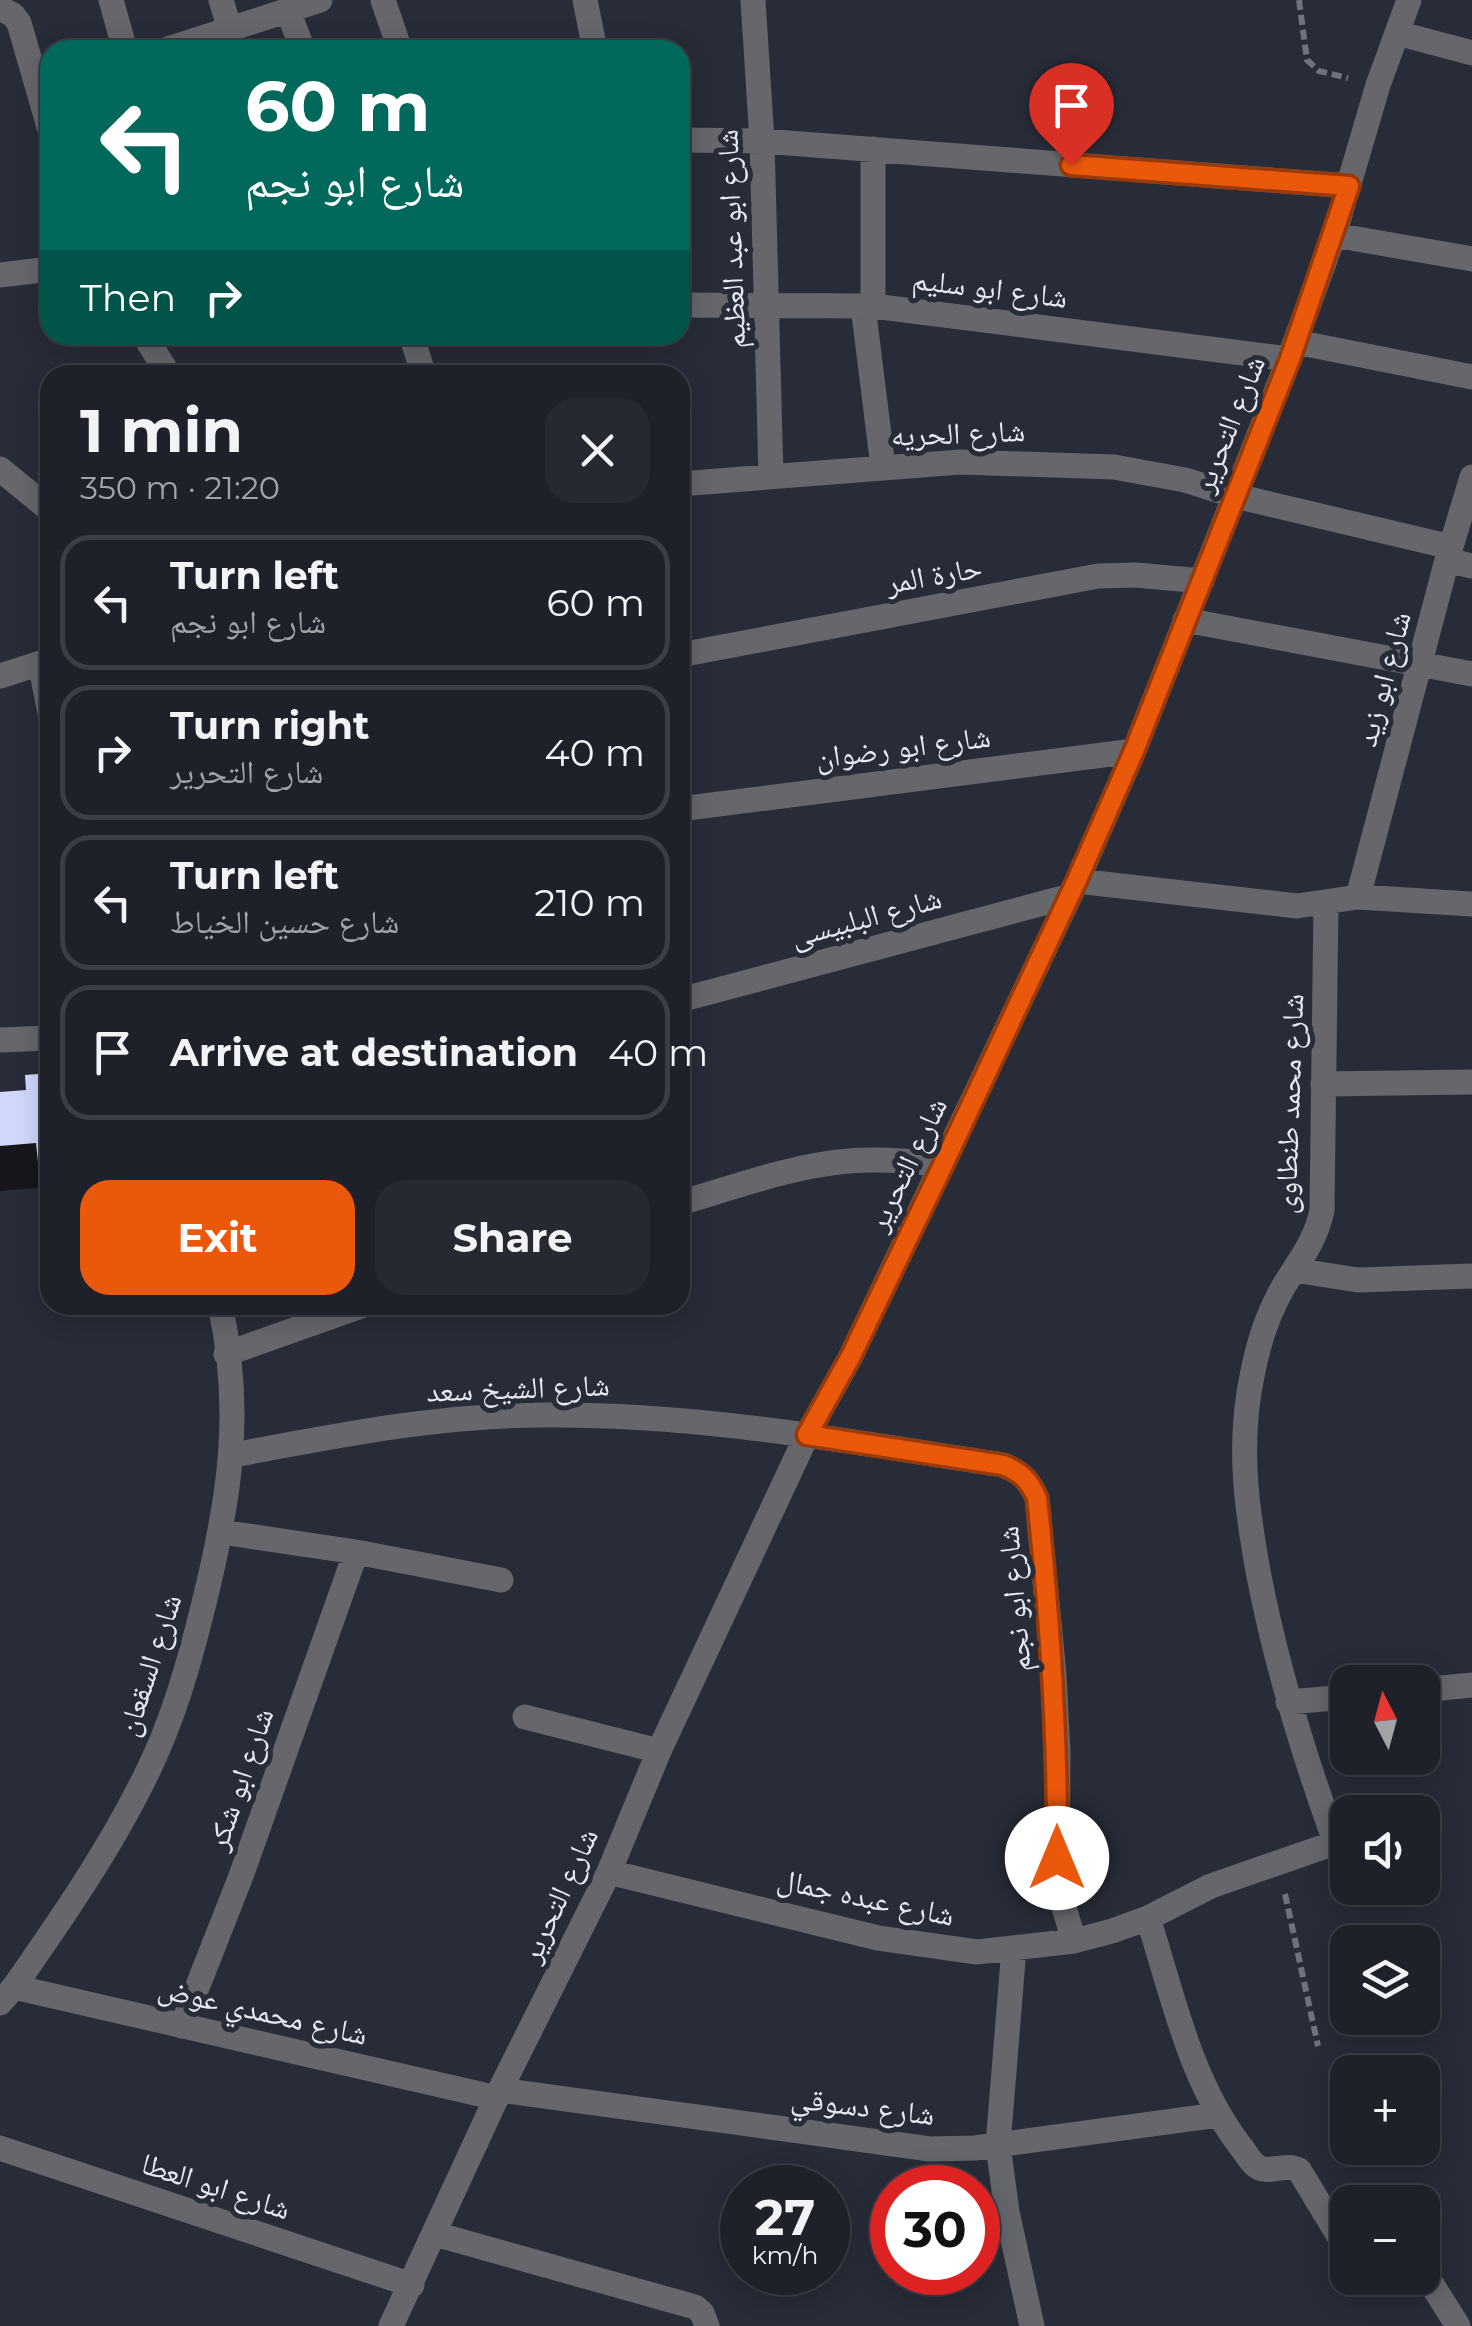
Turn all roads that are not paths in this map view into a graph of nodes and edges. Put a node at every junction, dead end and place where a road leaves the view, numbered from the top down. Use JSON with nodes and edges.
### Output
{"nodes":[{"id":1,"x":111,"y":0,"type":"edge"},
{"id":2,"x":221,"y":0,"type":"edge"},
{"id":3,"x":320,"y":0,"type":"edge"},
{"id":4,"x":383,"y":0,"type":"edge"},
{"id":5,"x":585,"y":0,"type":"edge"},
{"id":6,"x":753,"y":0,"type":"edge"},
{"id":7,"x":1409,"y":0,"type":"edge"},
{"id":8,"x":0,"y":8,"type":"edge"},
{"id":9,"x":288,"y":11,"type":"junction"},
{"id":10,"x":230,"y":30,"type":"junction"},
{"id":11,"x":1397,"y":33,"type":"junction"},
{"id":12,"x":121,"y":40,"type":"edge"},
{"id":13,"x":198,"y":40,"type":"edge"},
{"id":14,"x":300,"y":40,"type":"edge"},
{"id":15,"x":397,"y":40,"type":"edge"},
{"id":16,"x":593,"y":40,"type":"edge"},
{"id":17,"x":1472,"y":53,"type":"edge"},
{"id":18,"x":40,"y":76,"type":"edge"},
{"id":19,"x":690,"y":140,"type":"edge"},
{"id":20,"x":762,"y":141,"type":"junction"},
{"id":21,"x":873,"y":149,"type":"junction"},
{"id":22,"x":1349,"y":186,"type":"junction"},
{"id":23,"x":1334,"y":234,"type":"junction"},
{"id":24,"x":1472,"y":259,"type":"edge"},
{"id":25,"x":40,"y":270,"type":"edge"},
{"id":26,"x":0,"y":275,"type":"edge"},
{"id":27,"x":766,"y":304,"type":"junction"},
{"id":28,"x":690,"y":305,"type":"edge"},
{"id":29,"x":868,"y":306,"type":"junction"},
{"id":30,"x":1293,"y":351,"type":"junction"},
{"id":31,"x":1472,"y":378,"type":"edge"},
{"id":32,"x":883,"y":467,"type":"junction"},
{"id":33,"x":0,"y":468,"type":"edge"},
{"id":34,"x":771,"y":476,"type":"junction"},
{"id":35,"x":1472,"y":477,"type":"edge"},
{"id":36,"x":690,"y":483,"type":"edge"},
{"id":37,"x":1236,"y":496,"type":"junction"},
{"id":38,"x":40,"y":502,"type":"edge"},
{"id":39,"x":1456,"y":558,"type":"edge"},
{"id":40,"x":1202,"y":581,"type":"junction"},
{"id":41,"x":1185,"y":620,"type":"junction"},
{"id":42,"x":690,"y":653,"type":"edge"},
{"id":43,"x":40,"y":664,"type":"edge"},
{"id":44,"x":1421,"y":667,"type":"junction"},
{"id":45,"x":1472,"y":674,"type":"edge"},
{"id":46,"x":0,"y":676,"type":"edge"},
{"id":47,"x":1134,"y":751,"type":"junction"},
{"id":48,"x":690,"y":808,"type":"edge"},
{"id":49,"x":1073,"y":888,"type":"junction"},
{"id":50,"x":1358,"y":897,"type":"junction"},
{"id":51,"x":1326,"y":904,"type":"junction"},
{"id":52,"x":1472,"y":904,"type":"edge"},
{"id":53,"x":690,"y":997,"type":"edge"},
{"id":54,"x":40,"y":1038,"type":"edge"},
{"id":55,"x":0,"y":1040,"type":"edge"},
{"id":56,"x":1472,"y":1082,"type":"edge"},
{"id":57,"x":1324,"y":1084,"type":"junction"},
{"id":58,"x":943,"y":1165,"type":"junction"},
{"id":59,"x":690,"y":1200,"type":"edge"},
{"id":60,"x":1294,"y":1270,"type":"junction"},
{"id":61,"x":1472,"y":1276,"type":"edge"},
{"id":62,"x":221,"y":1315,"type":"edge"},
{"id":63,"x":336,"y":1315,"type":"edge"},
{"id":64,"x":226,"y":1354,"type":"junction"},
{"id":65,"x":807,"y":1435,"type":"junction"},
{"id":66,"x":233,"y":1455,"type":"junction"},
{"id":67,"x":222,"y":1532,"type":"junction"},
{"id":68,"x":356,"y":1552,"type":"junction"},
{"id":69,"x":502,"y":1580,"type":"dead end"},
{"id":70,"x":1472,"y":1685,"type":"edge"},
{"id":71,"x":1440,"y":1688,"type":"edge"},
{"id":72,"x":1330,"y":1698,"type":"edge"},
{"id":73,"x":1288,"y":1702,"type":"junction"},
{"id":74,"x":525,"y":1717,"type":"dead end"},
{"id":75,"x":659,"y":1751,"type":"junction"},
{"id":76,"x":1330,"y":1828,"type":"edge"},
{"id":77,"x":1330,"y":1845,"type":"edge"},
{"id":78,"x":609,"y":1872,"type":"junction"},
{"id":79,"x":1148,"y":1918,"type":"junction"},
{"id":80,"x":1074,"y":1941,"type":"junction"},
{"id":81,"x":1014,"y":1948,"type":"junction"},
{"id":82,"x":7,"y":1996,"type":"edge"},
{"id":83,"x":182,"y":2026,"type":"junction"},
{"id":84,"x":499,"y":2094,"type":"junction"},
{"id":85,"x":1218,"y":2116,"type":"junction"},
{"id":86,"x":998,"y":2145,"type":"junction"},
{"id":87,"x":0,"y":2148,"type":"edge"},
{"id":88,"x":1330,"y":2221,"type":"edge"},
{"id":89,"x":435,"y":2234,"type":"junction"},
{"id":90,"x":412,"y":2285,"type":"junction"},
{"id":91,"x":1438,"y":2295,"type":"edge"},
{"id":92,"x":391,"y":2326,"type":"edge"},
{"id":93,"x":707,"y":2326,"type":"edge"},
{"id":94,"x":1032,"y":2326,"type":"edge"},
{"id":95,"x":1458,"y":2326,"type":"edge"}],
"edges":[{"from":1,"to":12,"type":"street"},
{"from":2,"to":10,"type":"street"},
{"from":3,"to":9,"type":"street"},
{"from":4,"to":15,"type":"street"},
{"from":5,"to":16,"type":"street"},
{"from":6,"to":20,"type":"street","name":"شارع ابو عبد العظيم"},
{"from":7,"to":11,"type":"street","name":"شارع التحرير"},
{"from":8,"to":18,"type":"street"},
{"from":9,"to":10,"type":"street"},
{"from":9,"to":14,"type":"street"},
{"from":10,"to":13,"type":"street"},
{"from":11,"to":17,"type":"street"},
{"from":11,"to":22,"type":"street","name":"شارع التحرير"},
{"from":19,"to":20,"type":"street"},
{"from":20,"to":21,"type":"street"},
{"from":20,"to":27,"type":"street","name":"شارع ابو عبد العظيم"},
{"from":21,"to":22,"type":"street"},
{"from":21,"to":29,"type":"street"},
{"from":22,"to":23,"type":"street","name":"شارع التحرير"},
{"from":23,"to":24,"type":"street"},
{"from":23,"to":30,"type":"street","name":"شارع التحرير"},
{"from":25,"to":26,"type":"street"},
{"from":27,"to":28,"type":"street","name":"شارع ابو سليم"},
{"from":27,"to":29,"type":"street","name":"شارع ابو سليم"},
{"from":27,"to":34,"type":"street","name":"شارع ابو عبد العظيم"},
{"from":29,"to":30,"type":"street","name":"شارع ابو سليم"},
{"from":29,"to":32,"type":"street"},
{"from":30,"to":31,"type":"street","name":"شارع ابو سليم"},
{"from":30,"to":37,"type":"street","name":"شارع التحرير"},
{"from":32,"to":34,"type":"street","name":"شارع الحريه"},
{"from":32,"to":37,"type":"street","name":"شارع الحريه"},
{"from":33,"to":38,"type":"street"},
{"from":34,"to":36,"type":"street","name":"شارع الحريه"},
{"from":35,"to":39,"type":"street","name":"شارع ابو زيد"},
{"from":37,"to":39,"type":"street","name":"شارع الحريه"},
{"from":37,"to":40,"type":"street","name":"شارع التحرير"},
{"from":39,"to":44,"type":"street","name":"شارع ابو زيد"},
{"from":40,"to":41,"type":"street","name":"شارع التحرير"},
{"from":40,"to":42,"type":"street","name":"حارة المر"},
{"from":41,"to":44,"type":"street"},
{"from":41,"to":47,"type":"street","name":"شارع التحرير"},
{"from":43,"to":46,"type":"street"},
{"from":44,"to":45,"type":"street"},
{"from":44,"to":50,"type":"street","name":"شارع ابو زيد"},
{"from":47,"to":48,"type":"street","name":"شارع ابو رضوان"},
{"from":47,"to":49,"type":"street","name":"شارع التحرير"},
{"from":49,"to":51,"type":"street"},
{"from":49,"to":53,"type":"street","name":"شارع البلبيسى"},
{"from":49,"to":58,"type":"street","name":"شارع التحرير"},
{"from":50,"to":51,"type":"street"},
{"from":50,"to":52,"type":"street"},
{"from":51,"to":57,"type":"street","name":"شارع محمد طنطاوى"},
{"from":54,"to":55,"type":"street"},
{"from":56,"to":57,"type":"street"},
{"from":57,"to":60,"type":"street","name":"شارع محمد طنطاوى"},
{"from":58,"to":59,"type":"street"},
{"from":58,"to":65,"type":"street","name":"شارع التحرير"},
{"from":60,"to":61,"type":"street"},
{"from":60,"to":73,"type":"street","name":"شارع محمد طنطاوى"},
{"from":62,"to":64,"type":"street","name":"شارع السقعان"},
{"from":63,"to":64,"type":"street"},
{"from":64,"to":66,"type":"street","name":"شارع السقعان"},
{"from":65,"to":66,"type":"street","name":"شارع الشيخ سعد"},
{"from":65,"to":75,"type":"street","name":"شارع التحرير"},
{"from":65,"to":80,"type":"street","name":"شارع ابو نجم"},
{"from":66,"to":67,"type":"street","name":"شارع السقعان"},
{"from":67,"to":68,"type":"street"},
{"from":67,"to":82,"type":"street","name":"شارع السقعان"},
{"from":68,"to":69,"type":"street"},
{"from":68,"to":83,"type":"street","name":"شارع ابو شكر"},
{"from":70,"to":71,"type":"street"},
{"from":72,"to":73,"type":"street"},
{"from":73,"to":76,"type":"street","name":"شارع محمد طنطاوى"},
{"from":74,"to":75,"type":"street"},
{"from":75,"to":78,"type":"street","name":"شارع التحرير"},
{"from":77,"to":79,"type":"street","name":"شارع عبده جمال"},
{"from":78,"to":81,"type":"street","name":"شارع عبده جمال"},
{"from":78,"to":84,"type":"street","name":"شارع التحرير"},
{"from":79,"to":80,"type":"street","name":"شارع عبده جمال"},
{"from":79,"to":85,"type":"street"},
{"from":80,"to":81,"type":"street","name":"شارع عبده جمال"},
{"from":81,"to":86,"type":"street"},
{"from":82,"to":83,"type":"street","name":"شارع محمدي عوض"},
{"from":83,"to":84,"type":"street","name":"شارع محمدي عوض"},
{"from":84,"to":86,"type":"street","name":"شارع دسوقي"},
{"from":84,"to":89,"type":"street","name":"شارع التحرير"},
{"from":85,"to":86,"type":"street","name":"شارع دسوقي"},
{"from":85,"to":88,"type":"street"},
{"from":86,"to":94,"type":"street"},
{"from":87,"to":90,"type":"street","name":"شارع ابو العطا"},
{"from":89,"to":90,"type":"street","name":"شارع التحرير"},
{"from":89,"to":93,"type":"street"},
{"from":90,"to":92,"type":"street","name":"شارع التحرير"},
{"from":91,"to":95,"type":"street"}]}
